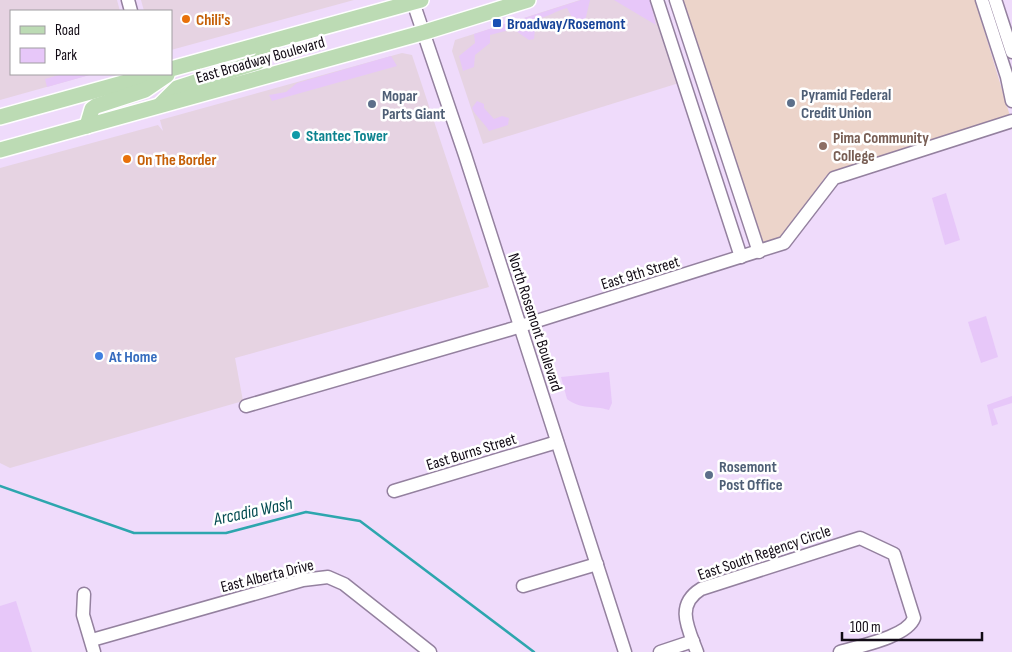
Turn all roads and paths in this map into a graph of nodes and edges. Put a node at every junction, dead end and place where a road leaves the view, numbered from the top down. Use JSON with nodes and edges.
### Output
{"nodes":[{"id":1,"x":528,"y":0,"type":"edge"},
{"id":2,"x":657,"y":0,"type":"edge"},
{"id":3,"x":676,"y":0,"type":"edge"},
{"id":4,"x":982,"y":0,"type":"edge"},
{"id":5,"x":995,"y":0,"type":"edge"},
{"id":6,"x":415,"y":1,"type":"edge"},
{"id":7,"x":425,"y":32,"type":"junction"},
{"id":8,"x":263,"y":44,"type":"junction"},
{"id":9,"x":1012,"y":52,"type":"edge"},
{"id":10,"x":172,"y":71,"type":"edge"},
{"id":11,"x":147,"y":75,"type":"edge"},
{"id":12,"x":166,"y":75,"type":"edge"},
{"id":13,"x":1012,"y":101,"type":"edge"},
{"id":14,"x":159,"y":106,"type":"junction"},
{"id":15,"x":0,"y":117,"type":"edge"},
{"id":16,"x":1012,"y":121,"type":"edge"},
{"id":17,"x":86,"y":126,"type":"junction"},
{"id":18,"x":0,"y":150,"type":"edge"},
{"id":19,"x":759,"y":252,"type":"junction"},
{"id":20,"x":741,"y":257,"type":"junction"},
{"id":21,"x":519,"y":327,"type":"junction"},
{"id":22,"x":246,"y":406,"type":"dead end"},
{"id":23,"x":557,"y":442,"type":"junction"},
{"id":24,"x":394,"y":491,"type":"dead end"},
{"id":25,"x":597,"y":564,"type":"junction"},
{"id":26,"x":523,"y":586,"type":"dead end"},
{"id":27,"x":84,"y":594,"type":"dead end"},
{"id":28,"x":93,"y":646,"type":"edge"},
{"id":29,"x":695,"y":647,"type":"edge"},
{"id":30,"x":423,"y":650,"type":"edge"},
{"id":31,"x":625,"y":652,"type":"edge"},
{"id":32,"x":661,"y":652,"type":"edge"},
{"id":33,"x":840,"y":652,"type":"edge"}],
"edges":[{"from":1,"to":7,"type":"main road","name":"East Broadway Boulevard"},
{"from":2,"to":20,"type":"street"},
{"from":3,"to":19,"type":"street"},
{"from":4,"to":13,"type":"street"},
{"from":5,"to":9,"type":"street"},
{"from":6,"to":7,"type":"street","name":"North Rosemont Boulevard"},
{"from":6,"to":8,"type":"main road","name":"East Broadway Boulevard"},
{"from":7,"to":14,"type":"main road","name":"East Broadway Boulevard"},
{"from":7,"to":21,"type":"street","name":"North Rosemont Boulevard"},
{"from":8,"to":10,"type":"main road","name":"East Broadway Boulevard"},
{"from":8,"to":14,"type":"main road"},
{"from":11,"to":15,"type":"main road"},
{"from":12,"to":17,"type":"main road","name":"East Broadway Boulevard"},
{"from":14,"to":17,"type":"main road","name":"East Broadway Boulevard"},
{"from":16,"to":19,"type":"street","name":"East 9th Street"},
{"from":17,"to":18,"type":"main road","name":"East Broadway Boulevard"},
{"from":19,"to":20,"type":"street","name":"East 9th Street"},
{"from":20,"to":21,"type":"street","name":"East 9th Street"},
{"from":21,"to":22,"type":"street","name":"East 9th Street"},
{"from":21,"to":23,"type":"street","name":"North Rosemont Boulevard"},
{"from":23,"to":24,"type":"street","name":"East Burns Street"},
{"from":23,"to":25,"type":"street","name":"North Rosemont Boulevard"},
{"from":25,"to":26,"type":"street"},
{"from":25,"to":31,"type":"street","name":"North Rosemont Boulevard"},
{"from":27,"to":28,"type":"street"},
{"from":28,"to":30,"type":"street","name":"East Alberta Drive"},
{"from":29,"to":32,"type":"street","name":"East South Regency Circle"},
{"from":29,"to":33,"type":"street","name":"East South Regency Circle"}]}
